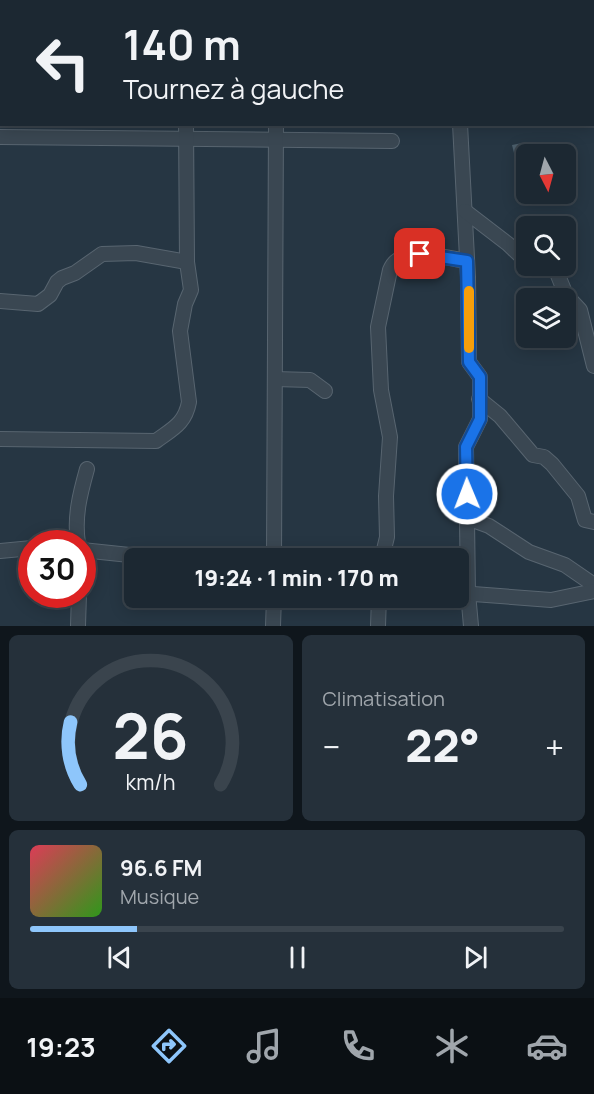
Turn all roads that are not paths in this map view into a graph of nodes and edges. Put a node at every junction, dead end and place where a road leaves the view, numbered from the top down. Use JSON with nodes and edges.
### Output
{"nodes":[{"id":1,"x":276,"y":126,"type":"edge"},
{"id":2,"x":460,"y":126,"type":"edge"},
{"id":3,"x":186,"y":132,"type":"edge"},
{"id":4,"x":0,"y":137,"type":"edge"},
{"id":5,"x":276,"y":140,"type":"junction"},
{"id":6,"x":392,"y":141,"type":"dead end"},
{"id":7,"x":465,"y":212,"type":"junction"},
{"id":8,"x":516,"y":252,"type":"edge"},
{"id":9,"x":467,"y":261,"type":"junction"},
{"id":10,"x":187,"y":262,"type":"junction"},
{"id":11,"x":558,"y":276,"type":"edge"},
{"id":12,"x":0,"y":301,"type":"edge"},
{"id":13,"x":594,"y":366,"type":"edge"},
{"id":14,"x":275,"y":379,"type":"junction"},
{"id":15,"x":325,"y":391,"type":"dead end"},
{"id":16,"x":479,"y":399,"type":"junction"},
{"id":17,"x":0,"y":439,"type":"edge"},
{"id":18,"x":87,"y":469,"type":"dead end"},
{"id":19,"x":467,"y":518,"type":"junction"},
{"id":20,"x":594,"y":522,"type":"edge"},
{"id":21,"x":76,"y":530,"type":"edge"},
{"id":22,"x":274,"y":548,"type":"edge"},
{"id":23,"x":384,"y":548,"type":"edge"},
{"id":24,"x":466,"y":548,"type":"edge"},
{"id":25,"x":18,"y":549,"type":"edge"},
{"id":26,"x":0,"y":551,"type":"edge"},
{"id":27,"x":96,"y":551,"type":"edge"},
{"id":28,"x":124,"y":554,"type":"edge"},
{"id":29,"x":594,"y":585,"type":"edge"},
{"id":30,"x":594,"y":591,"type":"edge"},
{"id":31,"x":469,"y":593,"type":"edge"},
{"id":32,"x":79,"y":608,"type":"edge"},
{"id":33,"x":274,"y":608,"type":"edge"},
{"id":34,"x":379,"y":608,"type":"edge"},
{"id":35,"x":467,"y":608,"type":"edge"},
{"id":36,"x":78,"y":626,"type":"edge"},
{"id":37,"x":273,"y":626,"type":"edge"},
{"id":38,"x":378,"y":626,"type":"edge"},
{"id":39,"x":471,"y":626,"type":"edge"}],
"edges":[{"from":1,"to":5,"type":"street"},
{"from":2,"to":7,"type":"street"},
{"from":3,"to":4,"type":"street"},
{"from":3,"to":5,"type":"street"},
{"from":3,"to":10,"type":"street"},
{"from":5,"to":6,"type":"street"},
{"from":5,"to":14,"type":"street"},
{"from":7,"to":8,"type":"street"},
{"from":7,"to":9,"type":"street"},
{"from":9,"to":16,"type":"street"},
{"from":9,"to":23,"type":"street"},
{"from":10,"to":12,"type":"street"},
{"from":10,"to":17,"type":"street"},
{"from":11,"to":13,"type":"street"},
{"from":14,"to":15,"type":"street"},
{"from":14,"to":22,"type":"street"},
{"from":16,"to":19,"type":"street"},
{"from":16,"to":20,"type":"street"},
{"from":18,"to":21,"type":"street"},
{"from":19,"to":24,"type":"street"},
{"from":19,"to":29,"type":"street"},
{"from":25,"to":26,"type":"street"},
{"from":27,"to":28,"type":"street"},
{"from":30,"to":31,"type":"street"},
{"from":32,"to":36,"type":"street"},
{"from":33,"to":37,"type":"street"},
{"from":34,"to":38,"type":"street"},
{"from":35,"to":39,"type":"street"}]}
